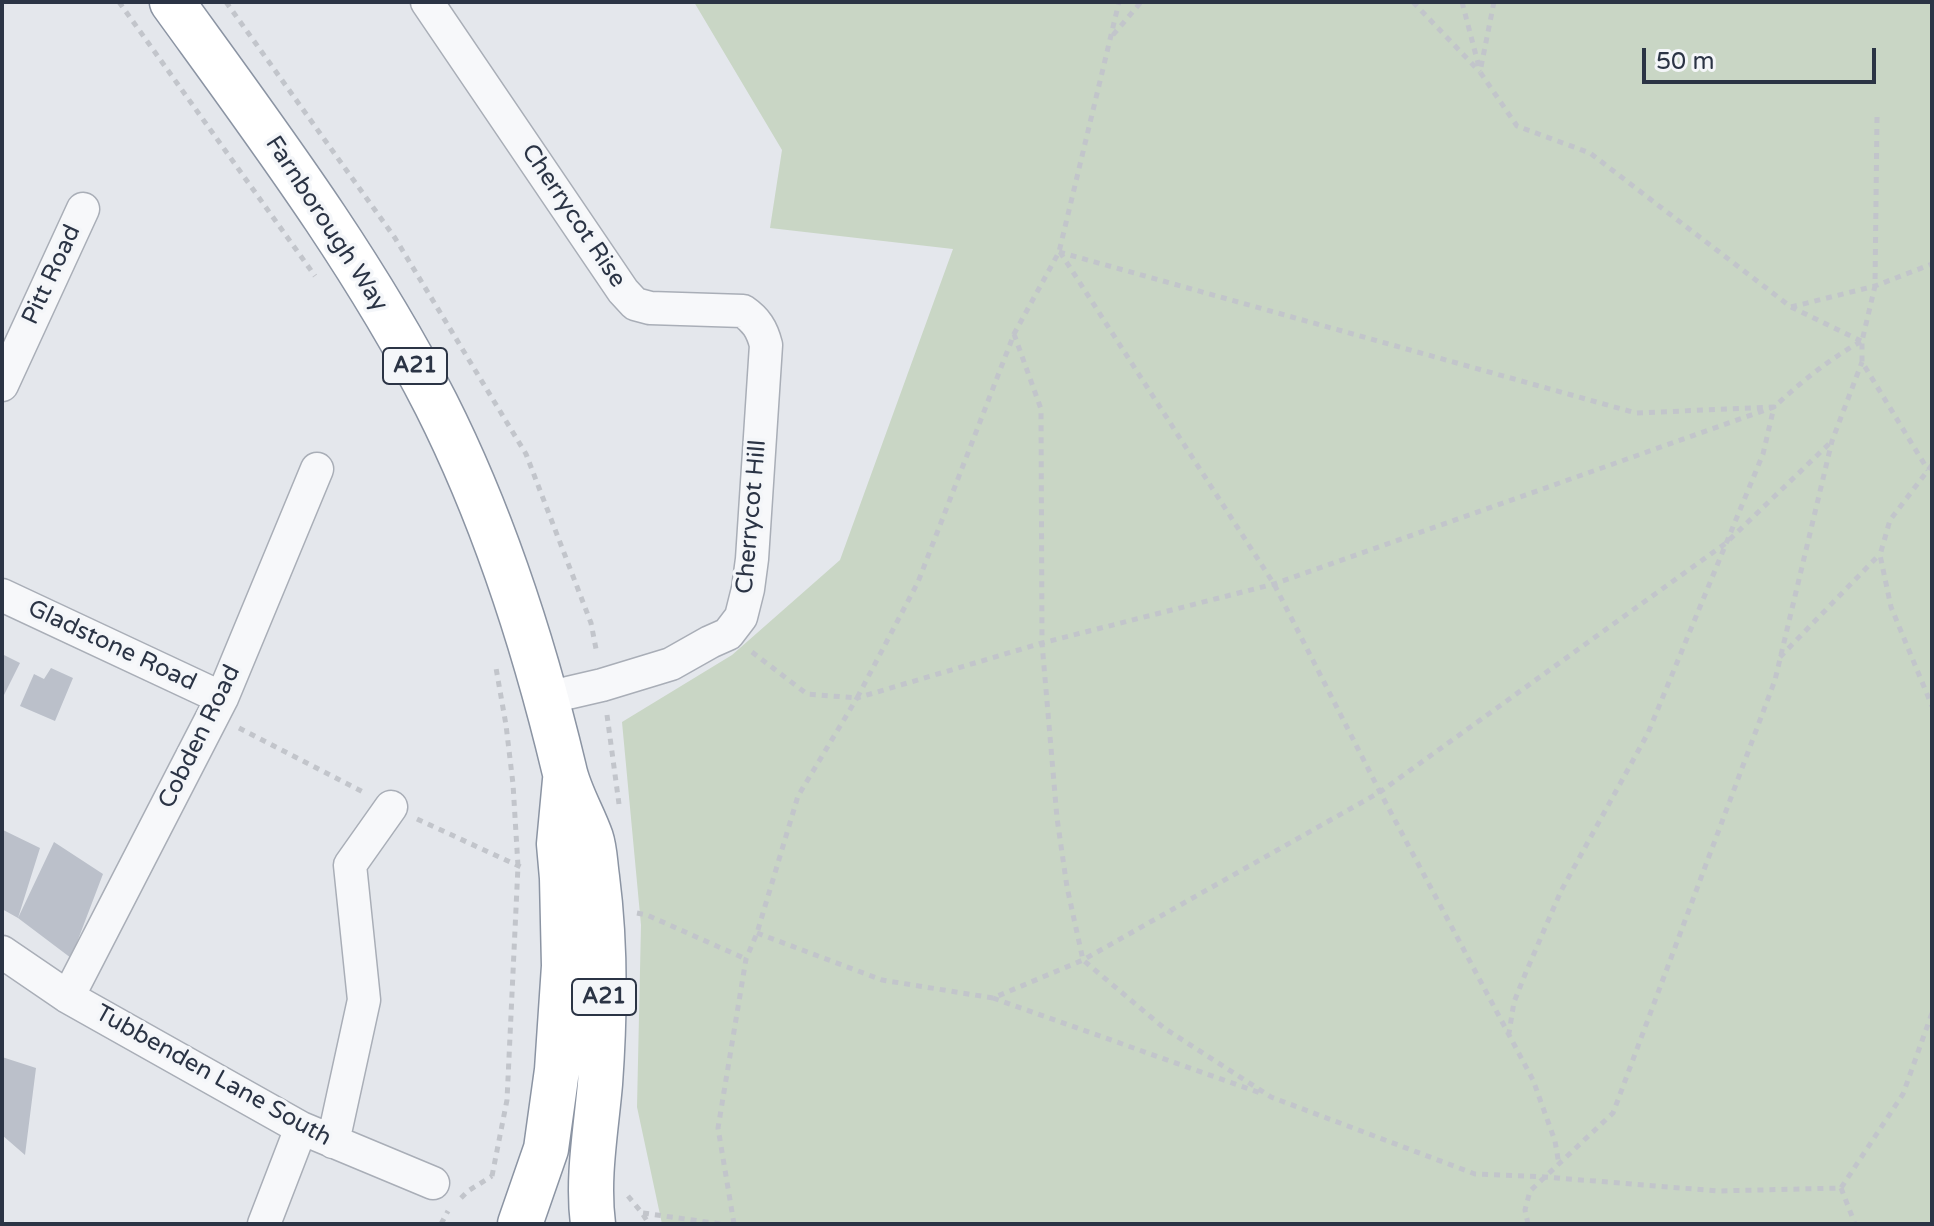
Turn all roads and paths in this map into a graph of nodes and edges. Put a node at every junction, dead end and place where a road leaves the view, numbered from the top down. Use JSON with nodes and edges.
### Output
{"nodes":[{"id":1,"x":119,"y":2,"type":"edge"},
{"id":2,"x":172,"y":2,"type":"edge"},
{"id":3,"x":427,"y":2,"type":"edge"},
{"id":4,"x":1119,"y":2,"type":"edge"},
{"id":5,"x":1141,"y":2,"type":"edge"},
{"id":6,"x":1413,"y":2,"type":"edge"},
{"id":7,"x":1462,"y":2,"type":"edge"},
{"id":8,"x":1494,"y":2,"type":"edge"},
{"id":9,"x":1110,"y":38,"type":"junction"},
{"id":10,"x":1480,"y":72,"type":"junction"},
{"id":11,"x":1877,"y":117,"type":"dead end"},
{"id":12,"x":83,"y":209,"type":"dead end"},
{"id":13,"x":1059,"y":252,"type":"junction"},
{"id":14,"x":1932,"y":264,"type":"edge"},
{"id":15,"x":320,"y":283,"type":"dead end"},
{"id":16,"x":1875,"y":286,"type":"junction"},
{"id":17,"x":1791,"y":307,"type":"junction"},
{"id":18,"x":1014,"y":334,"type":"junction"},
{"id":19,"x":1862,"y":341,"type":"junction"},
{"id":20,"x":766,"y":345,"type":"joint"},
{"id":21,"x":1862,"y":362,"type":"junction"},
{"id":22,"x":2,"y":385,"type":"edge"},
{"id":23,"x":1774,"y":407,"type":"junction"},
{"id":24,"x":1832,"y":441,"type":"junction"},
{"id":25,"x":1930,"y":468,"type":"edge"},
{"id":26,"x":317,"y":469,"type":"dead end"},
{"id":27,"x":1726,"y":543,"type":"junction"},
{"id":28,"x":1880,"y":555,"type":"junction"},
{"id":29,"x":1274,"y":584,"type":"junction"},
{"id":30,"x":2,"y":595,"type":"edge"},
{"id":31,"x":728,"y":634,"type":"junction"},
{"id":32,"x":1042,"y":643,"type":"junction"},
{"id":33,"x":492,"y":654,"type":"dead end"},
{"id":34,"x":1780,"y":657,"type":"junction"},
{"id":35,"x":546,"y":698,"type":"junction"},
{"id":36,"x":857,"y":698,"type":"junction"},
{"id":37,"x":217,"y":706,"type":"junction"},
{"id":38,"x":1932,"y":706,"type":"edge"},
{"id":39,"x":565,"y":776,"type":"junction"},
{"id":40,"x":1380,"y":792,"type":"junction"},
{"id":41,"x":391,"y":807,"type":"junction"},
{"id":42,"x":518,"y":866,"type":"junction"},
{"id":43,"x":562,"y":878,"type":"junction"},
{"id":44,"x":647,"y":915,"type":"dead end"},
{"id":45,"x":757,"y":933,"type":"junction"},
{"id":46,"x":2,"y":952,"type":"edge"},
{"id":47,"x":746,"y":959,"type":"junction"},
{"id":48,"x":1083,"y":960,"type":"junction"},
{"id":49,"x":68,"y":997,"type":"junction"},
{"id":50,"x":993,"y":998,"type":"junction"},
{"id":51,"x":1932,"y":1013,"type":"edge"},
{"id":52,"x":1509,"y":1033,"type":"junction"},
{"id":53,"x":1271,"y":1097,"type":"junction"},
{"id":54,"x":301,"y":1128,"type":"junction"},
{"id":55,"x":333,"y":1142,"type":"junction"},
{"id":56,"x":1559,"y":1165,"type":"junction"},
{"id":57,"x":492,"y":1176,"type":"dead end"},
{"id":58,"x":1545,"y":1177,"type":"junction"},
{"id":59,"x":433,"y":1183,"type":"dead end"},
{"id":60,"x":1841,"y":1188,"type":"junction"},
{"id":61,"x":628,"y":1196,"type":"dead end"},
{"id":62,"x":642,"y":1213,"type":"junction"},
{"id":63,"x":264,"y":1224,"type":"edge"},
{"id":64,"x":520,"y":1224,"type":"edge"},
{"id":65,"x":593,"y":1224,"type":"edge"},
{"id":66,"x":649,"y":1224,"type":"edge"},
{"id":67,"x":721,"y":1224,"type":"edge"},
{"id":68,"x":734,"y":1224,"type":"edge"},
{"id":69,"x":1528,"y":1224,"type":"edge"},
{"id":70,"x":1855,"y":1224,"type":"edge"}],
"edges":[{"from":1,"to":15,"type":"path"},
{"from":2,"to":35,"type":"highway","name":"Farnborough Way","number":"A21"},
{"from":3,"to":20,"type":"street","name":"Cherrycot Rise"},
{"from":4,"to":9,"type":"path"},
{"from":5,"to":9,"type":"path"},
{"from":6,"to":10,"type":"path"},
{"from":7,"to":10,"type":"path"},
{"from":8,"to":10,"type":"path"},
{"from":9,"to":13,"type":"path"},
{"from":10,"to":17,"type":"path"},
{"from":11,"to":16,"type":"path"},
{"from":12,"to":22,"type":"street","name":"Pitt Road"},
{"from":13,"to":18,"type":"path"},
{"from":13,"to":23,"type":"path"},
{"from":13,"to":29,"type":"path"},
{"from":14,"to":16,"type":"path"},
{"from":16,"to":17,"type":"path"},
{"from":16,"to":19,"type":"path"},
{"from":17,"to":19,"type":"path"},
{"from":18,"to":32,"type":"path"},
{"from":18,"to":36,"type":"path"},
{"from":19,"to":21,"type":"path"},
{"from":19,"to":23,"type":"path"},
{"from":20,"to":31,"type":"street","name":"Cherrycot Hill"},
{"from":21,"to":24,"type":"path"},
{"from":21,"to":25,"type":"path"},
{"from":23,"to":27,"type":"path"},
{"from":23,"to":29,"type":"path"},
{"from":24,"to":27,"type":"path"},
{"from":24,"to":34,"type":"path"},
{"from":25,"to":28,"type":"path"},
{"from":26,"to":37,"type":"street","name":"Cobden Road"},
{"from":27,"to":40,"type":"path"},
{"from":27,"to":52,"type":"path"},
{"from":28,"to":34,"type":"path"},
{"from":28,"to":38,"type":"path"},
{"from":29,"to":32,"type":"path"},
{"from":29,"to":40,"type":"path"},
{"from":30,"to":37,"type":"street","name":"Gladstone Road"},
{"from":31,"to":35,"type":"street"},
{"from":31,"to":36,"type":"path"},
{"from":32,"to":36,"type":"path"},
{"from":32,"to":48,"type":"path"},
{"from":33,"to":42,"type":"path"},
{"from":34,"to":56,"type":"path"},
{"from":35,"to":39,"type":"highway","name":"Farnborough Way","number":"A21"},
{"from":36,"to":45,"type":"path"},
{"from":37,"to":41,"type":"path"},
{"from":37,"to":49,"type":"street","name":"Cobden Road"},
{"from":39,"to":43,"type":"highway","name":"Farnborough Way","number":"A21"},
{"from":39,"to":65,"type":"highway","name":"Farnborough Way","number":"A21"},
{"from":40,"to":48,"type":"path"},
{"from":40,"to":52,"type":"path"},
{"from":41,"to":42,"type":"path"},
{"from":41,"to":55,"type":"street"},
{"from":42,"to":43,"type":"path"},
{"from":42,"to":57,"type":"path"},
{"from":43,"to":64,"type":"highway","name":"Farnborough Way","number":"A21"},
{"from":44,"to":47,"type":"path"},
{"from":45,"to":47,"type":"path"},
{"from":45,"to":50,"type":"path"},
{"from":46,"to":49,"type":"street","name":"Tubbenden Lane South"},
{"from":47,"to":68,"type":"path"},
{"from":48,"to":50,"type":"path"},
{"from":48,"to":53,"type":"path"},
{"from":49,"to":54,"type":"street","name":"Tubbenden Lane South"},
{"from":50,"to":53,"type":"path"},
{"from":51,"to":60,"type":"path"},
{"from":52,"to":56,"type":"path"},
{"from":53,"to":58,"type":"path"},
{"from":54,"to":55,"type":"street","name":"Tubbenden Lane South"},
{"from":54,"to":63,"type":"street"},
{"from":55,"to":59,"type":"street","name":"Tubbenden Lane South"},
{"from":56,"to":58,"type":"path"},
{"from":58,"to":60,"type":"path"},
{"from":58,"to":69,"type":"path"},
{"from":60,"to":70,"type":"path"},
{"from":61,"to":62,"type":"path"},
{"from":62,"to":66,"type":"path"},
{"from":62,"to":67,"type":"path"}]}
